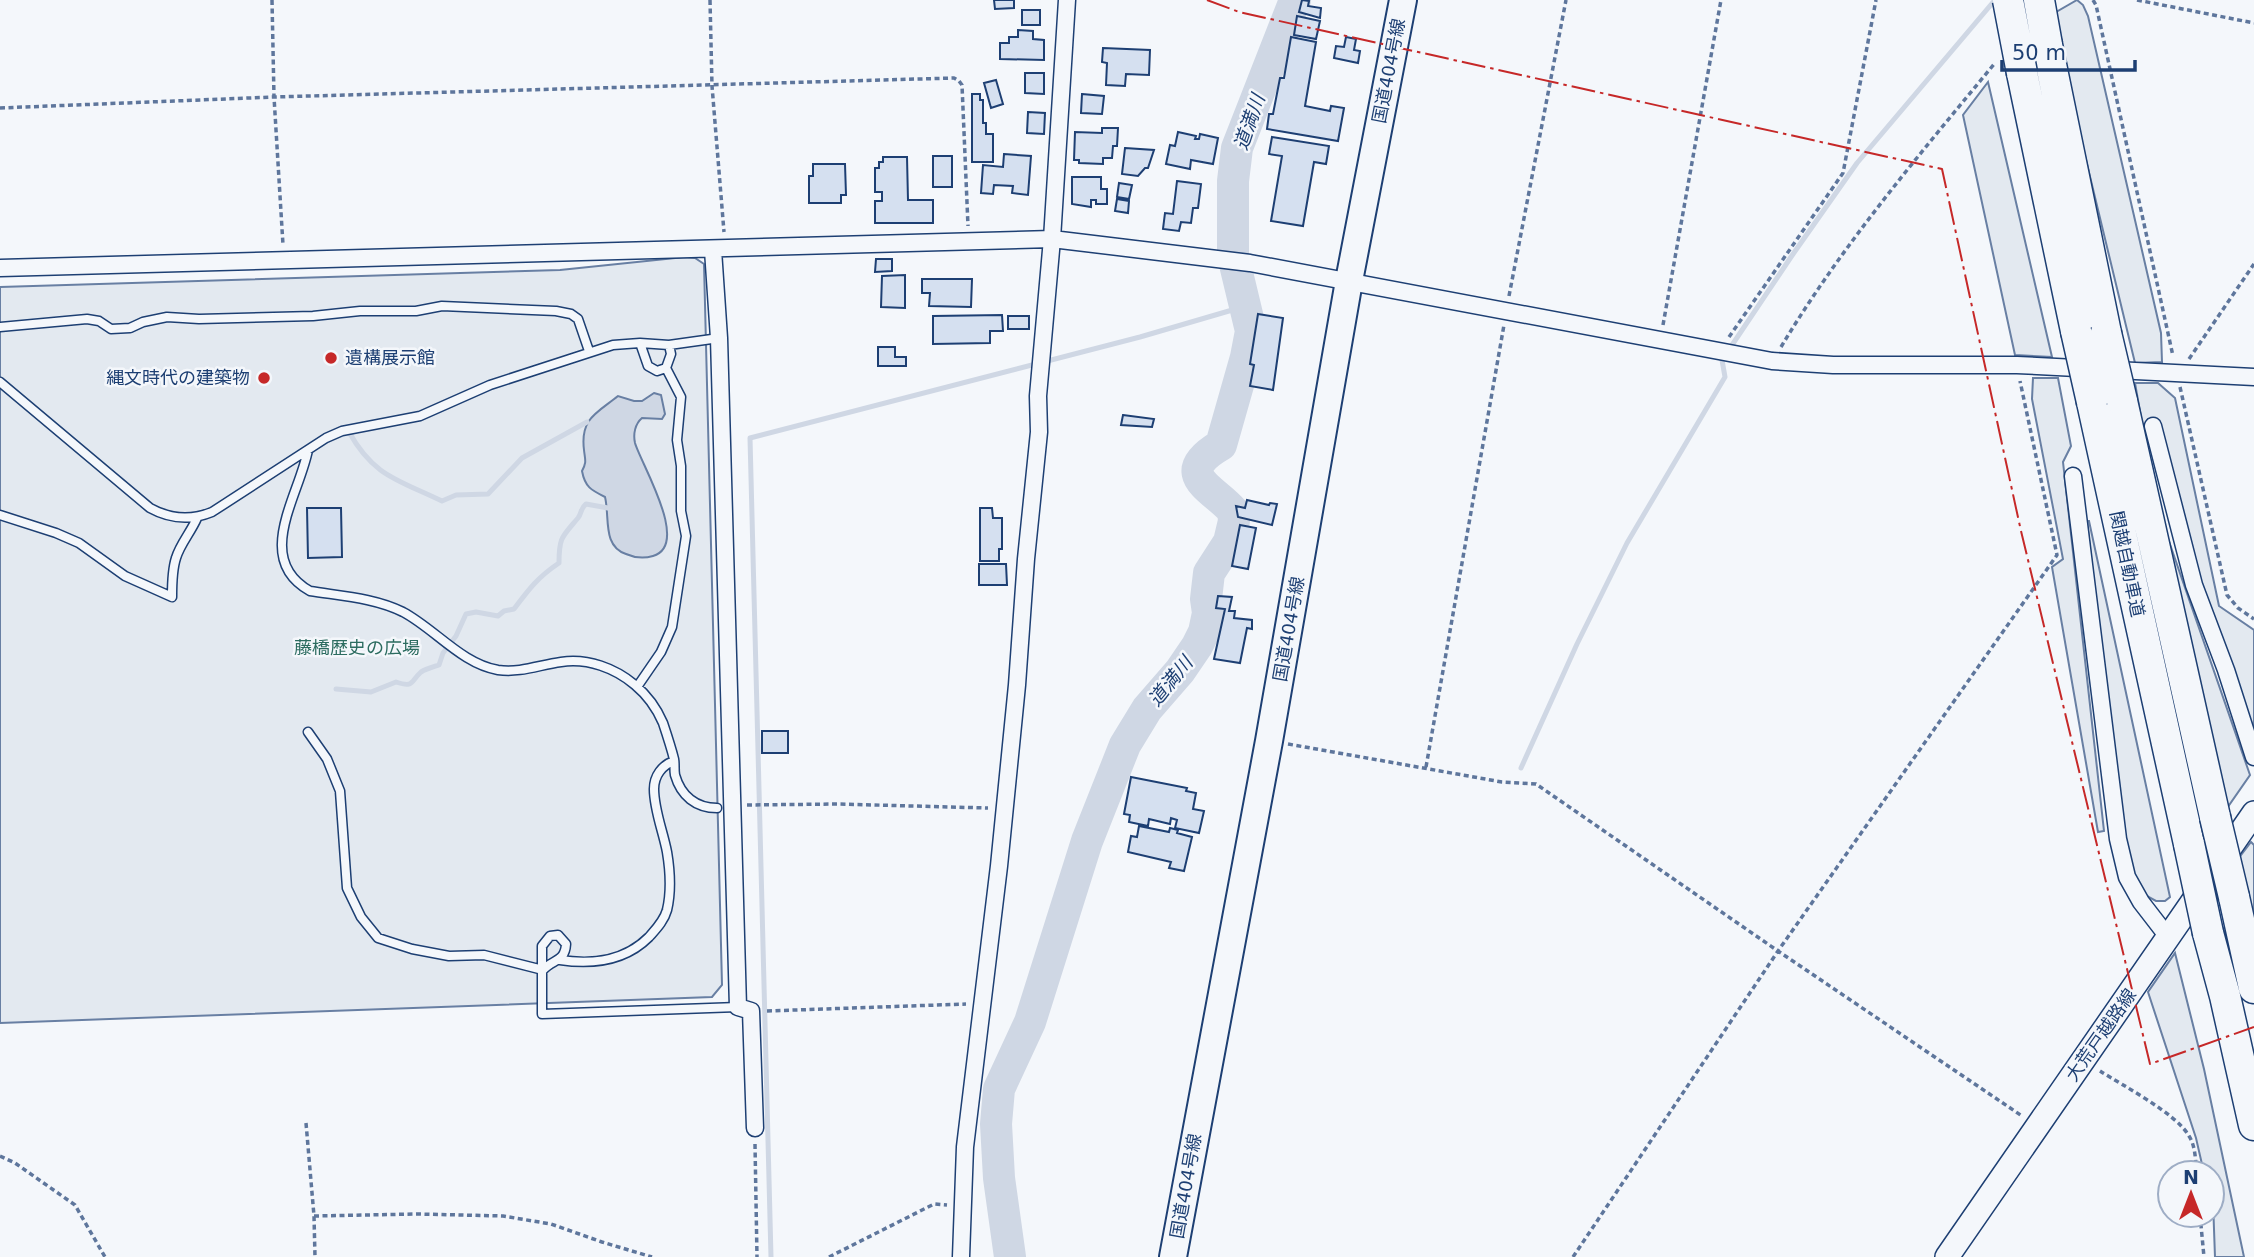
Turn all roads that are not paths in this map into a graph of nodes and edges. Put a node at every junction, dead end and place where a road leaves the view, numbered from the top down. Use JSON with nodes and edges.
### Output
{"nodes":[{"id":1,"x":1067,"y":0,"type":"edge"},
{"id":2,"x":1403,"y":0,"type":"edge"},
{"id":3,"x":2008,"y":0,"type":"edge"},
{"id":4,"x":2039,"y":0,"type":"edge"},
{"id":5,"x":1052,"y":239,"type":"junction"},
{"id":6,"x":719,"y":250,"type":"junction"},
{"id":7,"x":0,"y":268,"type":"edge"},
{"id":8,"x":1349,"y":281,"type":"junction"},
{"id":9,"x":0,"y":327,"type":"edge"},
{"id":10,"x":719,"y":338,"type":"junction"},
{"id":11,"x":640,"y":343,"type":"junction"},
{"id":12,"x":669,"y":345,"type":"junction"},
{"id":13,"x":589,"y":351,"type":"junction"},
{"id":14,"x":666,"y":368,"type":"junction"},
{"id":15,"x":2254,"y":377,"type":"edge"},
{"id":16,"x":0,"y":382,"type":"edge"},
{"id":17,"x":2153,"y":426,"type":"dead end"},
{"id":18,"x":308,"y":450,"type":"junction"},
{"id":19,"x":2073,"y":476,"type":"dead end"},
{"id":20,"x":0,"y":515,"type":"edge"},
{"id":21,"x":197,"y":518,"type":"junction"},
{"id":22,"x":637,"y":687,"type":"junction"},
{"id":23,"x":308,"y":732,"type":"dead end"},
{"id":24,"x":2254,"y":757,"type":"edge"},
{"id":25,"x":674,"y":761,"type":"junction"},
{"id":26,"x":724,"y":806,"type":"junction"},
{"id":27,"x":2254,"y":813,"type":"edge"},
{"id":28,"x":2168,"y":937,"type":"junction"},
{"id":29,"x":560,"y":960,"type":"junction"},
{"id":30,"x":543,"y":970,"type":"junction"},
{"id":31,"x":2254,"y":988,"type":"edge"},
{"id":32,"x":745,"y":1009,"type":"junction"},
{"id":33,"x":2254,"y":1125,"type":"edge"},
{"id":34,"x":755,"y":1128,"type":"road end"},
{"id":35,"x":961,"y":1257,"type":"edge"},
{"id":36,"x":1173,"y":1257,"type":"edge"},
{"id":37,"x":1947,"y":1257,"type":"edge"}],
"edges":[{"from":1,"to":5,"type":"street"},
{"from":2,"to":8,"type":"highway","name":"国道404号線"},
{"from":3,"to":33,"type":"highway","name":"関越自動車道","bridge":true},
{"from":4,"to":31,"type":"highway","name":"関越自動車道","bridge":true},
{"from":5,"to":6,"type":"street"},
{"from":5,"to":8,"type":"street"},
{"from":5,"to":35,"type":"street"},
{"from":6,"to":7,"type":"street"},
{"from":6,"to":10,"type":"street"},
{"from":8,"to":15,"type":"street"},
{"from":8,"to":36,"type":"highway","name":"国道404号線"},
{"from":9,"to":13,"type":"lane"},
{"from":10,"to":12,"type":"lane"},
{"from":10,"to":26,"type":"street"},
{"from":11,"to":12,"type":"lane"},
{"from":11,"to":13,"type":"lane"},
{"from":11,"to":14,"type":"lane"},
{"from":12,"to":14,"type":"lane"},
{"from":13,"to":18,"type":"lane"},
{"from":14,"to":22,"type":"lane"},
{"from":16,"to":21,"type":"lane"},
{"from":17,"to":24,"type":"street"},
{"from":18,"to":21,"type":"lane"},
{"from":18,"to":22,"type":"lane"},
{"from":19,"to":28,"type":"street"},
{"from":20,"to":21,"type":"lane"},
{"from":22,"to":25,"type":"lane"},
{"from":23,"to":30,"type":"lane"},
{"from":25,"to":26,"type":"lane"},
{"from":25,"to":29,"type":"lane"},
{"from":26,"to":32,"type":"street"},
{"from":27,"to":28,"type":"main road","name":"大荒戸越路線"},
{"from":28,"to":37,"type":"main road","name":"大荒戸越路線"},
{"from":29,"to":30,"type":"lane"},
{"from":29,"to":30,"type":"lane"},
{"from":30,"to":32,"type":"lane"},
{"from":32,"to":34,"type":"street"}]}
